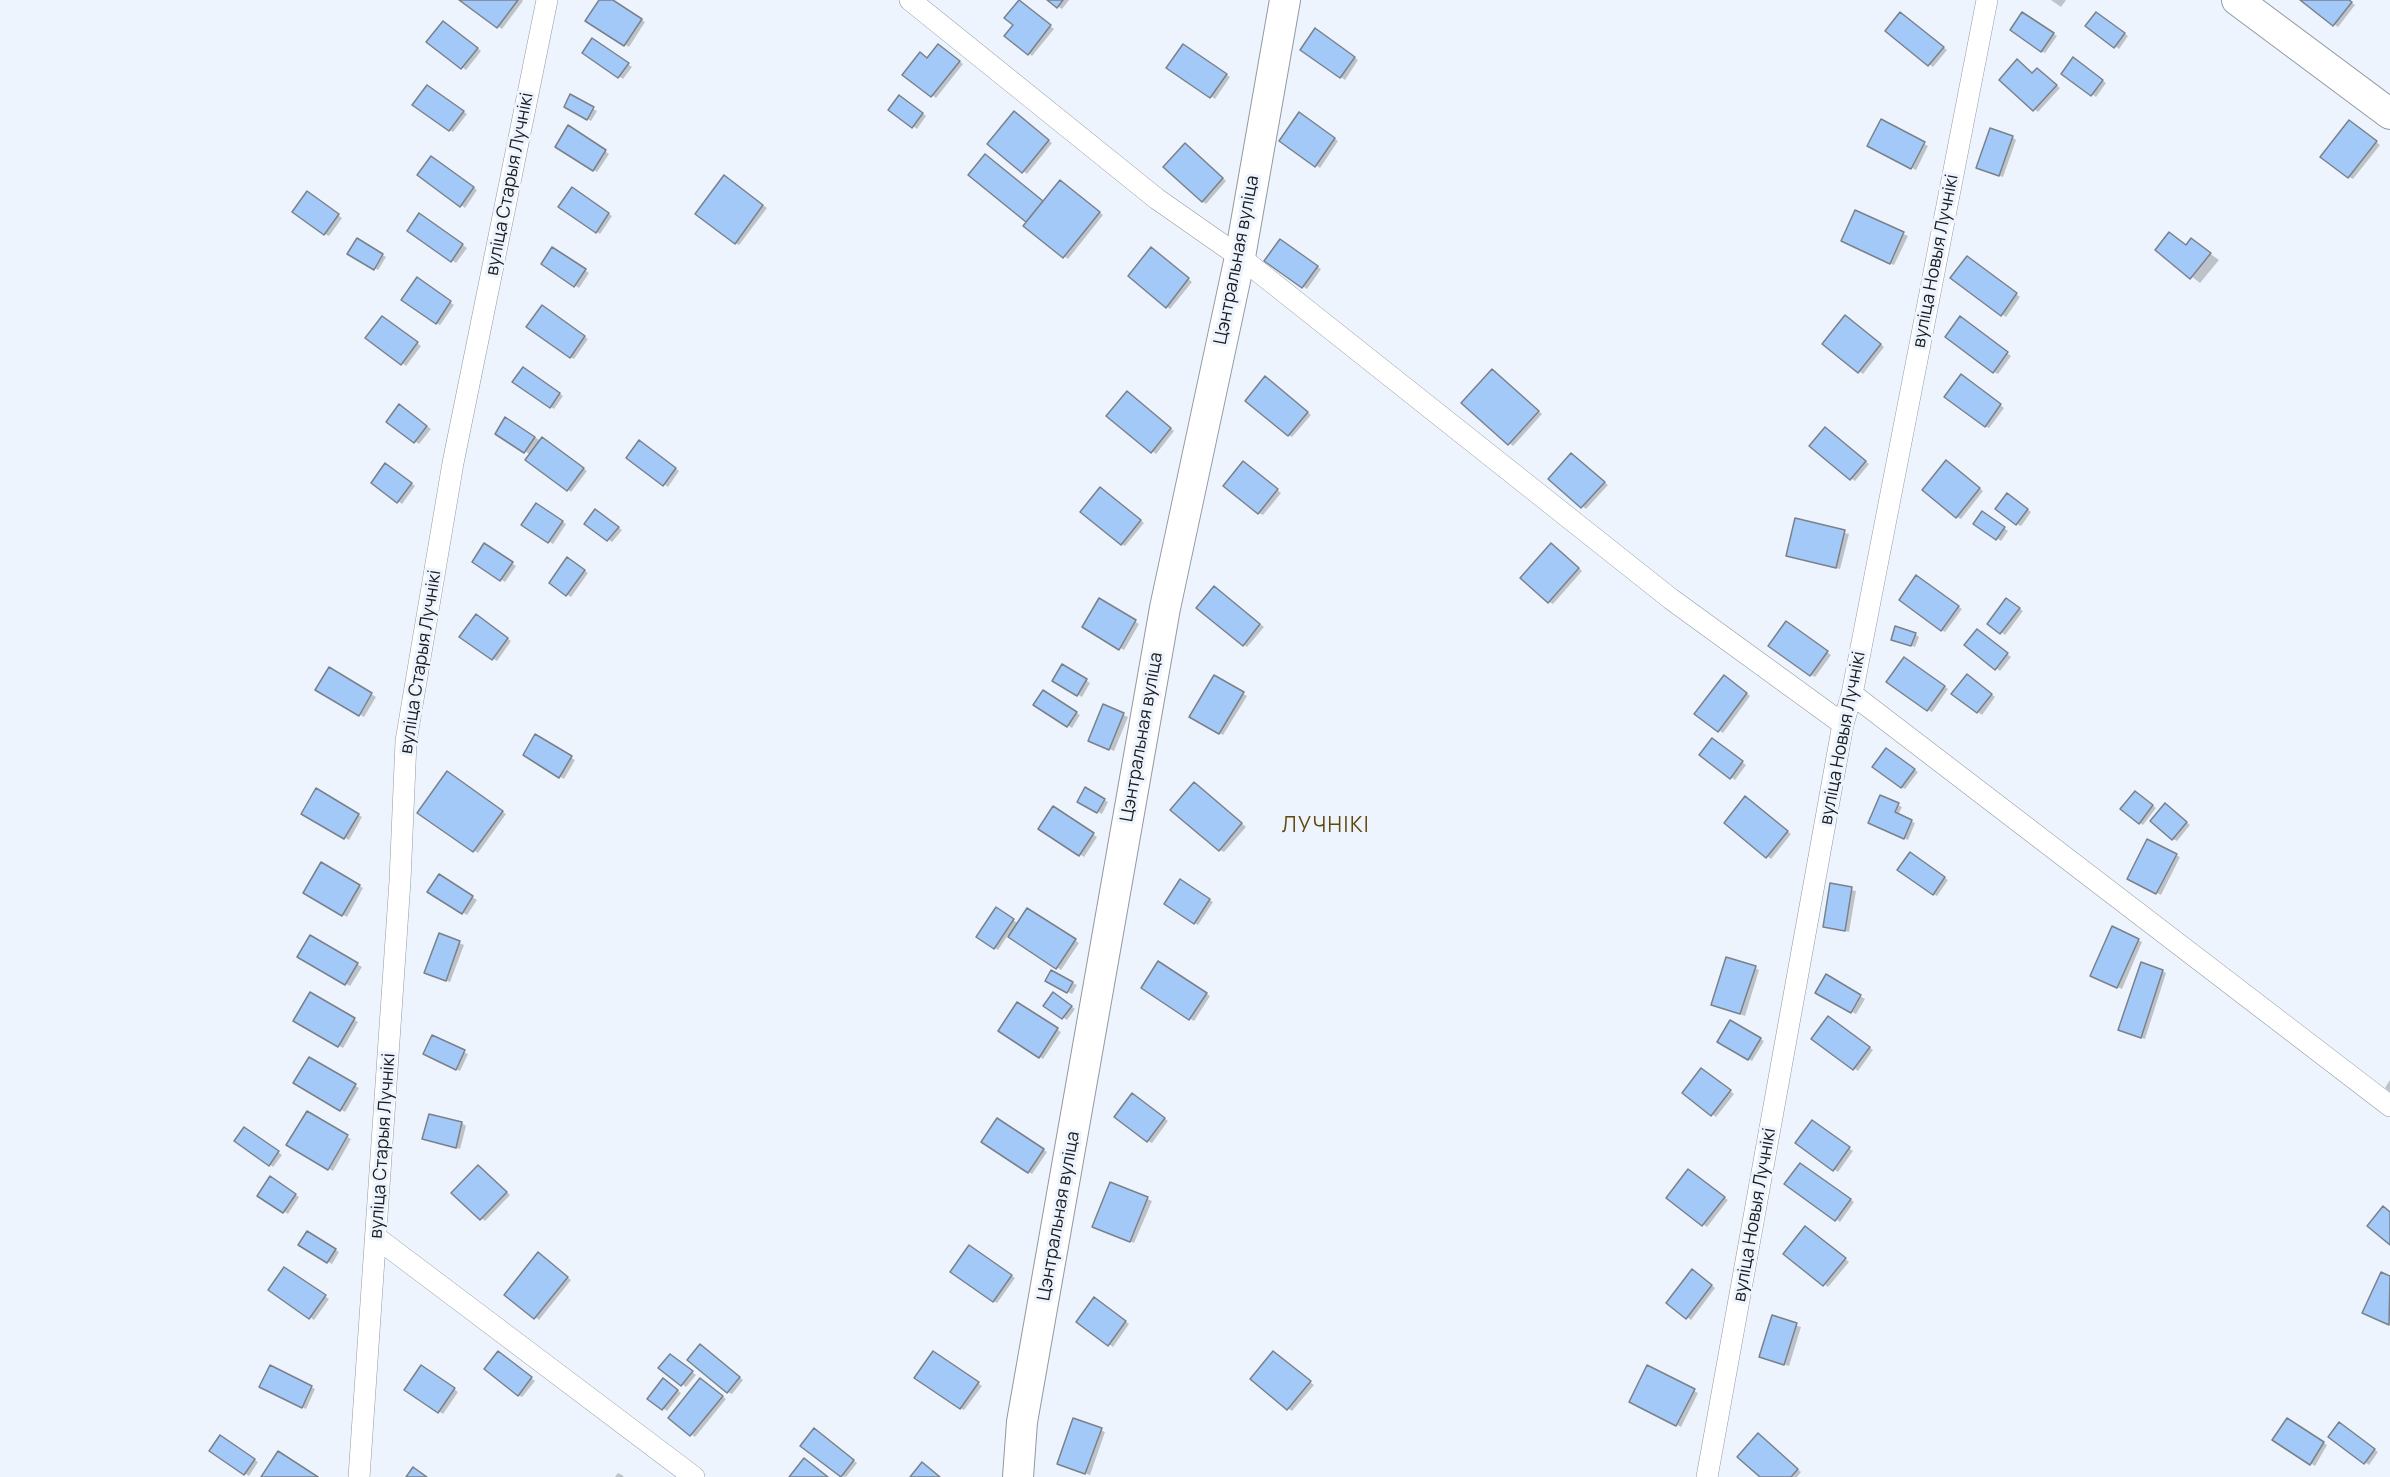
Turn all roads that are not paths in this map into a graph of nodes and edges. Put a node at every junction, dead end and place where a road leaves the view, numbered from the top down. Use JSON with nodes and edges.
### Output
{"nodes":[{"id":1,"x":547,"y":0,"type":"edge"},
{"id":2,"x":910,"y":0,"type":"edge"},
{"id":3,"x":1285,"y":0,"type":"edge"},
{"id":4,"x":1987,"y":0,"type":"edge"},
{"id":5,"x":2237,"y":0,"type":"edge"},
{"id":6,"x":2390,"y":114,"type":"edge"},
{"id":7,"x":1240,"y":257,"type":"junction"},
{"id":8,"x":1852,"y":694,"type":"junction"},
{"id":9,"x":1843,"y":724,"type":"junction"},
{"id":10,"x":2390,"y":1106,"type":"edge"},
{"id":11,"x":377,"y":1238,"type":"junction"},
{"id":12,"x":359,"y":1477,"type":"edge"},
{"id":13,"x":694,"y":1477,"type":"edge"},
{"id":14,"x":1018,"y":1477,"type":"edge"},
{"id":15,"x":1707,"y":1477,"type":"edge"}],
"edges":[{"from":1,"to":11,"type":"street","name":"вуліца Старыя Лучнікі"},
{"from":2,"to":7,"type":"street"},
{"from":3,"to":7,"type":"main road","name":"Цэнтральная вуліца"},
{"from":4,"to":8,"type":"street","name":"вуліца Новыя Лучнікі"},
{"from":5,"to":6,"type":"main road"},
{"from":7,"to":9,"type":"street"},
{"from":7,"to":14,"type":"main road","name":"Цэнтральная вуліца"},
{"from":8,"to":9,"type":"street","name":"вуліца Новыя Лучнікі"},
{"from":8,"to":10,"type":"street"},
{"from":9,"to":15,"type":"street","name":"вуліца Новыя Лучнікі"},
{"from":11,"to":12,"type":"street","name":"вуліца Старыя Лучнікі"},
{"from":11,"to":13,"type":"street"}]}
